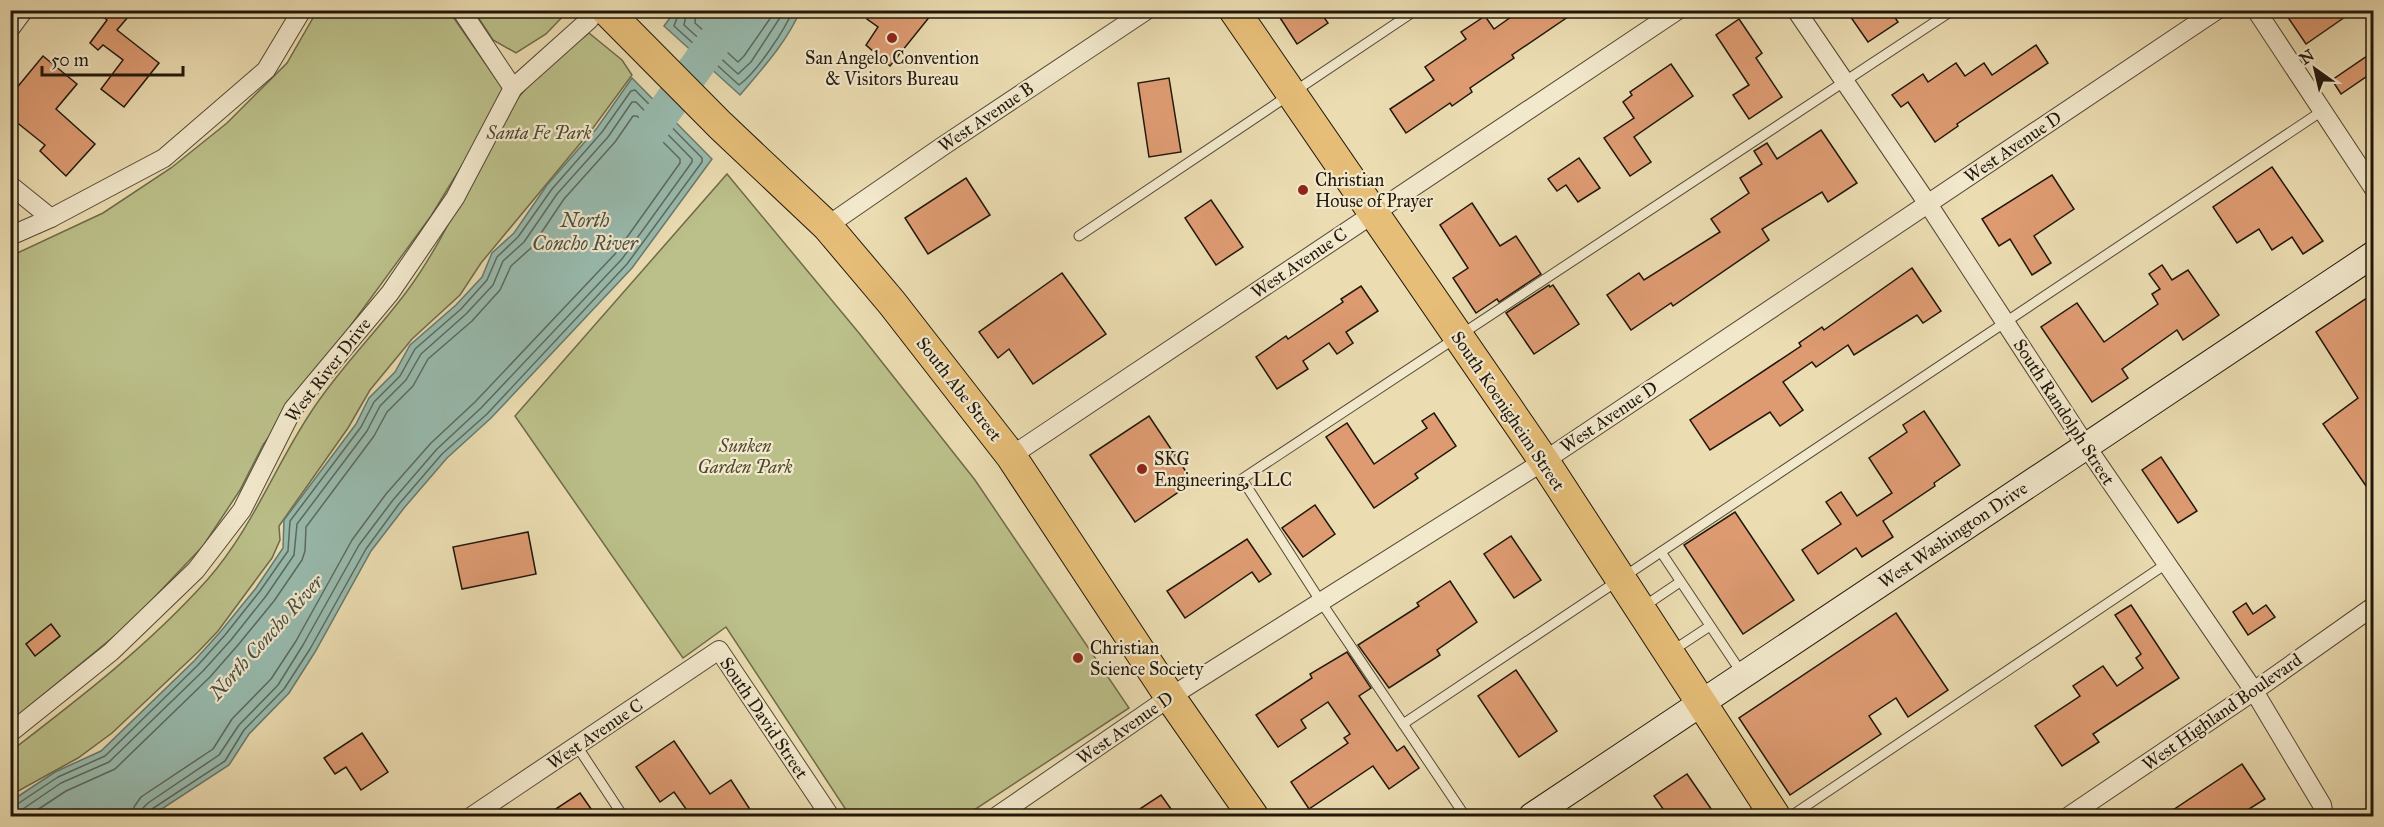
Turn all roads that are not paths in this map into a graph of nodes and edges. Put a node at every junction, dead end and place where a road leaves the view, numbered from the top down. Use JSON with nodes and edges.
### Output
{"nodes":[{"id":1,"x":24,"y":10,"type":"edge"},
{"id":2,"x":302,"y":10,"type":"edge"},
{"id":3,"x":461,"y":10,"type":"edge"},
{"id":4,"x":596,"y":10,"type":"edge"},
{"id":5,"x":606,"y":10,"type":"edge"},
{"id":6,"x":1147,"y":10,"type":"edge"},
{"id":7,"x":1234,"y":10,"type":"edge"},
{"id":8,"x":1416,"y":10,"type":"edge"},
{"id":9,"x":1678,"y":10,"type":"edge"},
{"id":10,"x":1796,"y":10,"type":"edge"},
{"id":11,"x":1953,"y":10,"type":"edge"},
{"id":12,"x":2217,"y":10,"type":"edge"},
{"id":13,"x":2256,"y":10,"type":"edge"},
{"id":14,"x":10,"y":29,"type":"edge"},
{"id":15,"x":1844,"y":81,"type":"junction"},
{"id":16,"x":513,"y":88,"type":"junction"},
{"id":17,"x":1291,"y":95,"type":"junction"},
{"id":18,"x":2322,"y":111,"type":"junction"},
{"id":19,"x":10,"y":185,"type":"edge"},
{"id":20,"x":2373,"y":189,"type":"edge"},
{"id":21,"x":1928,"y":204,"type":"junction"},
{"id":22,"x":1373,"y":213,"type":"junction"},
{"id":23,"x":51,"y":218,"type":"junction"},
{"id":24,"x":826,"y":226,"type":"junction"},
{"id":25,"x":10,"y":236,"type":"edge"},
{"id":26,"x":1079,"y":236,"type":"dead end"},
{"id":27,"x":2373,"y":254,"type":"edge"},
{"id":28,"x":2005,"y":322,"type":"junction"},
{"id":29,"x":1458,"y":337,"type":"junction"},
{"id":30,"x":2086,"y":446,"type":"junction"},
{"id":31,"x":1011,"y":456,"type":"junction"},
{"id":32,"x":1544,"y":461,"type":"junction"},
{"id":33,"x":1661,"y":552,"type":"junction"},
{"id":34,"x":2166,"y":564,"type":"junction"},
{"id":35,"x":1620,"y":579,"type":"junction"},
{"id":36,"x":1680,"y":582,"type":"junction"},
{"id":37,"x":1321,"y":602,"type":"junction"},
{"id":38,"x":2373,"y":606,"type":"edge"},
{"id":39,"x":1640,"y":609,"type":"junction"},
{"id":40,"x":1710,"y":626,"type":"junction"},
{"id":41,"x":719,"y":650,"type":"joint"},
{"id":42,"x":1669,"y":653,"type":"junction"},
{"id":43,"x":1743,"y":676,"type":"junction"},
{"id":44,"x":2254,"y":691,"type":"junction"},
{"id":45,"x":1170,"y":697,"type":"junction"},
{"id":46,"x":1701,"y":704,"type":"junction"},
{"id":47,"x":1403,"y":724,"type":"junction"},
{"id":48,"x":10,"y":733,"type":"edge"},
{"id":49,"x":577,"y":746,"type":"junction"},
{"id":50,"x":472,"y":816,"type":"edge"},
{"id":51,"x":623,"y":816,"type":"edge"},
{"id":52,"x":830,"y":816,"type":"edge"},
{"id":53,"x":997,"y":816,"type":"edge"},
{"id":54,"x":1253,"y":816,"type":"edge"},
{"id":55,"x":1465,"y":816,"type":"edge"},
{"id":56,"x":1532,"y":816,"type":"edge"},
{"id":57,"x":1775,"y":816,"type":"edge"},
{"id":58,"x":1791,"y":816,"type":"edge"},
{"id":59,"x":2069,"y":816,"type":"edge"},
{"id":60,"x":2324,"y":816,"type":"edge"}],
"edges":[{"from":1,"to":14,"type":"street"},
{"from":2,"to":23,"type":"street"},
{"from":3,"to":16,"type":"street"},
{"from":4,"to":16,"type":"street","name":"West River Drive"},
{"from":5,"to":24,"type":"main road","name":"South Abe Street"},
{"from":6,"to":24,"type":"street","name":"West Avenue B"},
{"from":7,"to":17,"type":"main road","name":"South Koenigheim Street"},
{"from":8,"to":17,"type":"lane"},
{"from":9,"to":22,"type":"street","name":"West Avenue C"},
{"from":10,"to":15,"type":"street","name":"South Randolph Street"},
{"from":11,"to":15,"type":"lane"},
{"from":12,"to":21,"type":"street","name":"West Avenue D"},
{"from":13,"to":18,"type":"street"},
{"from":15,"to":21,"type":"street","name":"South Randolph Street"},
{"from":15,"to":29,"type":"lane"},
{"from":16,"to":48,"type":"street","name":"West River Drive"},
{"from":17,"to":22,"type":"main road","name":"South Koenigheim Street"},
{"from":17,"to":26,"type":"lane"},
{"from":18,"to":20,"type":"street"},
{"from":18,"to":28,"type":"lane"},
{"from":19,"to":23,"type":"street"},
{"from":21,"to":28,"type":"street","name":"South Randolph Street"},
{"from":21,"to":32,"type":"street","name":"West Avenue D"},
{"from":22,"to":29,"type":"main road","name":"South Koenigheim Street"},
{"from":22,"to":31,"type":"street","name":"West Avenue C"},
{"from":23,"to":25,"type":"street"},
{"from":24,"to":31,"type":"main road","name":"South Abe Street"},
{"from":27,"to":30,"type":"street","name":"West Washington Drive"},
{"from":28,"to":30,"type":"street","name":"South Randolph Street"},
{"from":28,"to":33,"type":"lane"},
{"from":29,"to":32,"type":"main road","name":"South Koenigheim Street"},
{"from":29,"to":37,"type":"lane"},
{"from":30,"to":34,"type":"street","name":"South Randolph Street"},
{"from":30,"to":43,"type":"street","name":"West Washington Drive"},
{"from":31,"to":45,"type":"main road","name":"South Abe Street"},
{"from":32,"to":35,"type":"main road","name":"South Koenigheim Street"},
{"from":32,"to":37,"type":"street","name":"West Avenue D"},
{"from":33,"to":35,"type":"lane"},
{"from":33,"to":36,"type":"lane"},
{"from":34,"to":44,"type":"street","name":"South Randolph Street"},
{"from":34,"to":58,"type":"lane"},
{"from":35,"to":39,"type":"main road","name":"South Koenigheim Street"},
{"from":35,"to":47,"type":"lane"},
{"from":36,"to":39,"type":"lane"},
{"from":36,"to":40,"type":"lane"},
{"from":37,"to":45,"type":"street","name":"West Avenue D"},
{"from":37,"to":47,"type":"lane"},
{"from":38,"to":44,"type":"street","name":"West Highland Boulevard"},
{"from":39,"to":42,"type":"main road","name":"South Koenigheim Street"},
{"from":40,"to":42,"type":"lane"},
{"from":40,"to":43,"type":"lane"},
{"from":41,"to":49,"type":"street","name":"West Avenue C"},
{"from":41,"to":52,"type":"street","name":"South David Street"},
{"from":42,"to":46,"type":"main road","name":"South Koenigheim Street"},
{"from":43,"to":46,"type":"street","name":"West Washington Drive"},
{"from":44,"to":59,"type":"street","name":"West Highland Boulevard"},
{"from":44,"to":60,"type":"street","name":"South Randolph Street"},
{"from":45,"to":53,"type":"street","name":"West Avenue D"},
{"from":45,"to":54,"type":"main road","name":"South Abe Street"},
{"from":46,"to":56,"type":"street","name":"West Washington Drive"},
{"from":46,"to":57,"type":"main road","name":"South Koenigheim Street"},
{"from":47,"to":55,"type":"lane"},
{"from":49,"to":50,"type":"street","name":"West Avenue C"},
{"from":49,"to":51,"type":"lane"}]}
